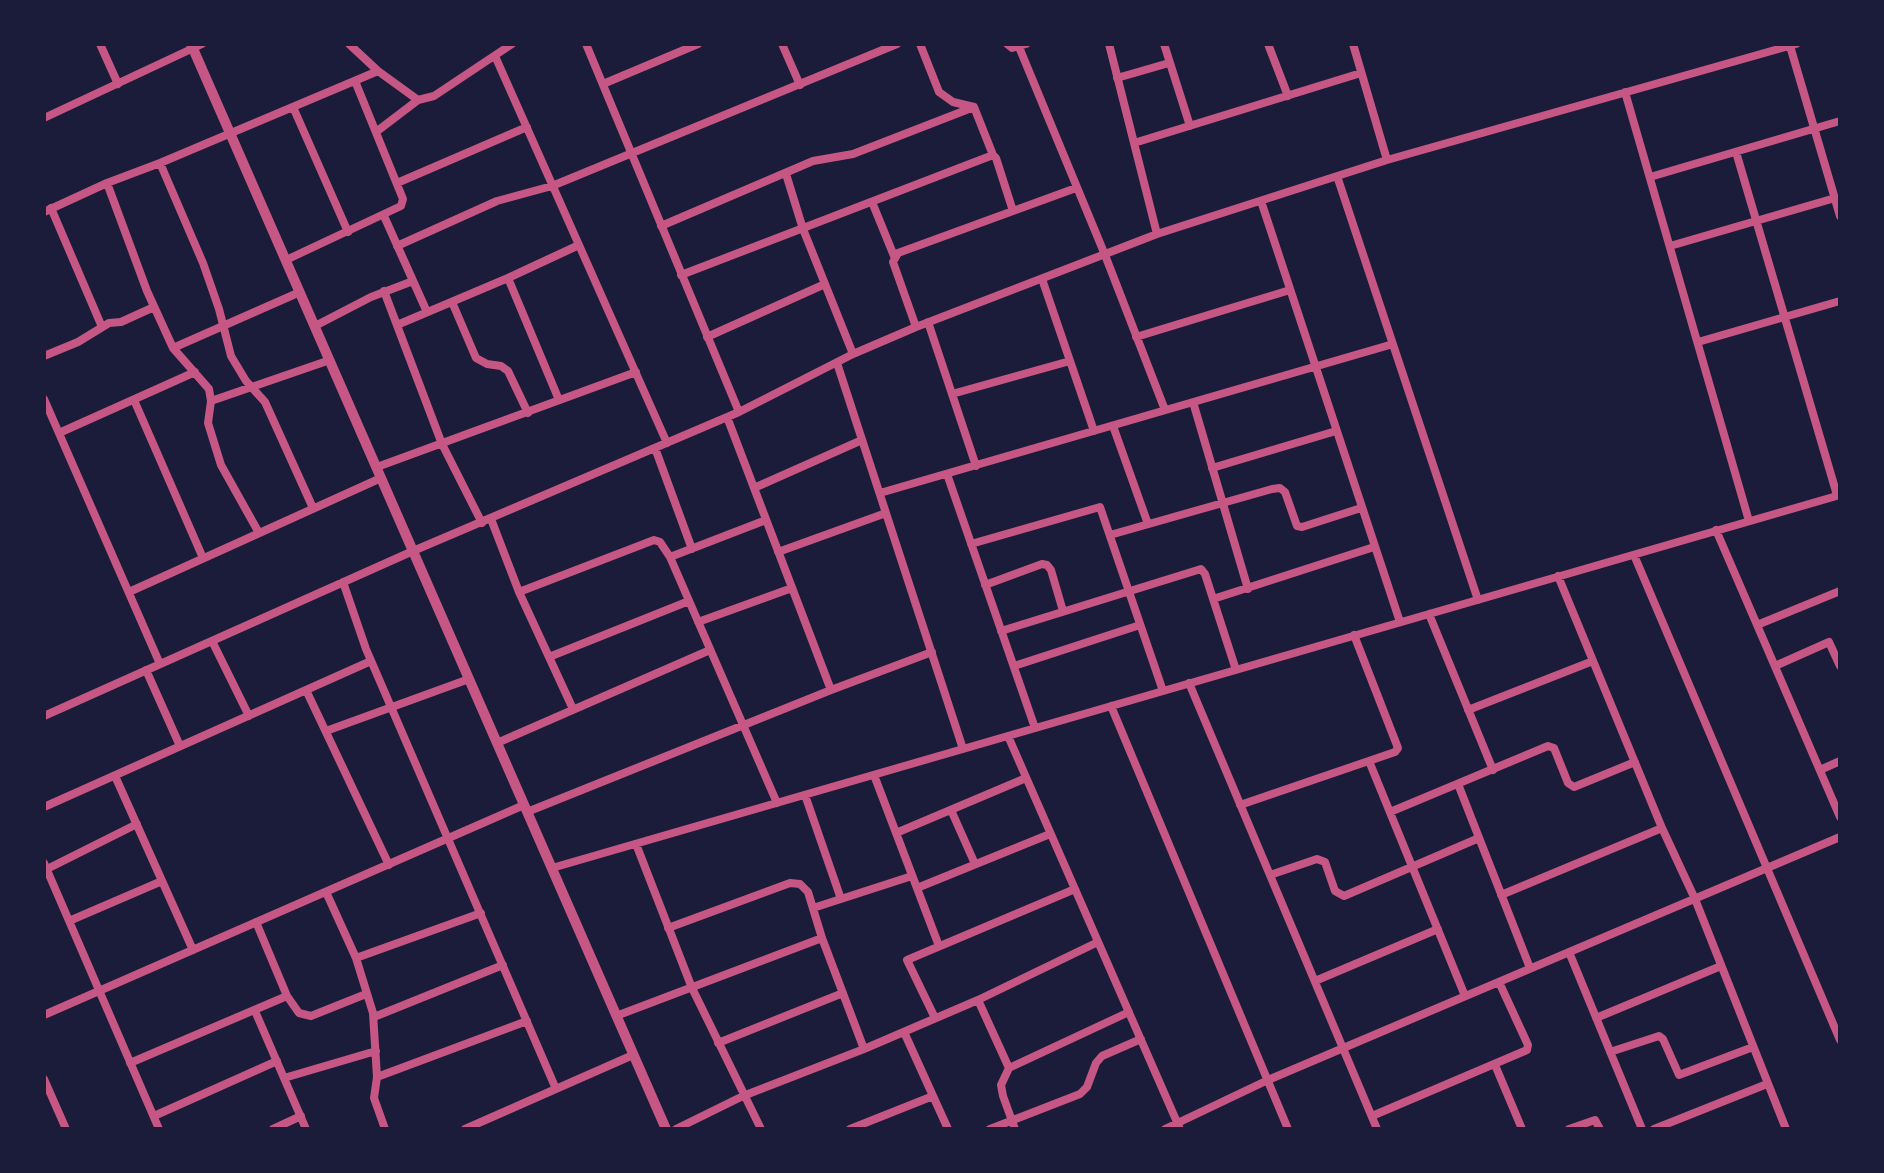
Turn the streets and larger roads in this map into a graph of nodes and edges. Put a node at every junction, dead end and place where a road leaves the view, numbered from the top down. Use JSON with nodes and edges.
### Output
{"nodes":[{"id":1,"x":100,"y":44,"type":"edge"},
{"id":2,"x":349,"y":44,"type":"edge"},
{"id":3,"x":512,"y":44,"type":"edge"},
{"id":4,"x":586,"y":44,"type":"edge"},
{"id":5,"x":698,"y":44,"type":"edge"},
{"id":6,"x":782,"y":44,"type":"edge"},
{"id":7,"x":897,"y":44,"type":"edge"},
{"id":8,"x":920,"y":44,"type":"edge"},
{"id":9,"x":1007,"y":44,"type":"edge"},
{"id":10,"x":1109,"y":44,"type":"edge"},
{"id":11,"x":1164,"y":44,"type":"edge"},
{"id":12,"x":1268,"y":44,"type":"edge"},
{"id":13,"x":1353,"y":44,"type":"edge"},
{"id":14,"x":195,"y":45,"type":"edge"},
{"id":15,"x":1793,"y":45,"type":"edge"},
{"id":16,"x":1022,"y":46,"type":"edge"},
{"id":17,"x":495,"y":56,"type":"junction"},
{"id":18,"x":1169,"y":63,"type":"junction"},
{"id":19,"x":378,"y":71,"type":"junction"},
{"id":20,"x":1361,"y":73,"type":"junction"},
{"id":21,"x":1117,"y":78,"type":"junction"},
{"id":22,"x":355,"y":81,"type":"junction"},
{"id":23,"x":118,"y":84,"type":"junction"},
{"id":24,"x":603,"y":84,"type":"junction"},
{"id":25,"x":800,"y":85,"type":"junction"},
{"id":26,"x":1625,"y":92,"type":"junction"},
{"id":27,"x":1288,"y":96,"type":"junction"},
{"id":28,"x":418,"y":100,"type":"junction"},
{"id":29,"x":293,"y":107,"type":"junction"},
{"id":30,"x":974,"y":107,"type":"junction"},
{"id":31,"x":44,"y":118,"type":"edge"},
{"id":32,"x":1840,"y":121,"type":"edge"},
{"id":33,"x":1190,"y":126,"type":"junction"},
{"id":34,"x":527,"y":127,"type":"junction"},
{"id":35,"x":1815,"y":129,"type":"junction"},
{"id":36,"x":376,"y":132,"type":"junction"},
{"id":37,"x":231,"y":134,"type":"junction"},
{"id":38,"x":1134,"y":143,"type":"junction"},
{"id":39,"x":1736,"y":152,"type":"junction"},
{"id":40,"x":631,"y":153,"type":"junction"},
{"id":41,"x":993,"y":155,"type":"junction"},
{"id":42,"x":1387,"y":160,"type":"junction"},
{"id":43,"x":160,"y":163,"type":"junction"},
{"id":44,"x":786,"y":174,"type":"junction"},
{"id":45,"x":1337,"y":176,"type":"junction"},
{"id":46,"x":1650,"y":177,"type":"junction"},
{"id":47,"x":107,"y":183,"type":"junction"},
{"id":48,"x":397,"y":183,"type":"junction"},
{"id":49,"x":552,"y":186,"type":"junction"},
{"id":50,"x":1076,"y":188,"type":"junction"},
{"id":51,"x":1835,"y":198,"type":"junction"},
{"id":52,"x":1261,"y":201,"type":"junction"},
{"id":53,"x":872,"y":202,"type":"junction"},
{"id":54,"x":48,"y":210,"type":"edge"},
{"id":55,"x":1013,"y":211,"type":"junction"},
{"id":56,"x":384,"y":216,"type":"junction"},
{"id":57,"x":1840,"y":216,"type":"edge"},
{"id":58,"x":1756,"y":221,"type":"junction"},
{"id":59,"x":661,"y":226,"type":"junction"},
{"id":60,"x":803,"y":229,"type":"junction"},
{"id":61,"x":348,"y":232,"type":"junction"},
{"id":62,"x":1157,"y":234,"type":"junction"},
{"id":63,"x":579,"y":245,"type":"junction"},
{"id":64,"x":397,"y":246,"type":"junction"},
{"id":65,"x":1670,"y":246,"type":"junction"},
{"id":66,"x":1105,"y":255,"type":"junction"},
{"id":67,"x":894,"y":256,"type":"junction"},
{"id":68,"x":286,"y":260,"type":"junction"},
{"id":69,"x":681,"y":275,"type":"junction"},
{"id":70,"x":508,"y":278,"type":"junction"},
{"id":71,"x":1042,"y":279,"type":"junction"},
{"id":72,"x":413,"y":281,"type":"junction"},
{"id":73,"x":825,"y":284,"type":"junction"},
{"id":74,"x":1290,"y":290,"type":"junction"},
{"id":75,"x":384,"y":291,"type":"junction"},
{"id":76,"x":300,"y":292,"type":"junction"},
{"id":77,"x":1840,"y":301,"type":"edge"},
{"id":78,"x":452,"y":302,"type":"junction"},
{"id":79,"x":154,"y":307,"type":"junction"},
{"id":80,"x":427,"y":312,"type":"junction"},
{"id":81,"x":1785,"y":317,"type":"junction"},
{"id":82,"x":928,"y":322,"type":"junction"},
{"id":83,"x":397,"y":325,"type":"junction"},
{"id":84,"x":224,"y":326,"type":"junction"},
{"id":85,"x":315,"y":326,"type":"junction"},
{"id":86,"x":102,"y":327,"type":"junction"},
{"id":87,"x":916,"y":327,"type":"junction"},
{"id":88,"x":707,"y":337,"type":"junction"},
{"id":89,"x":1136,"y":337,"type":"junction"},
{"id":90,"x":1698,"y":342,"type":"junction"},
{"id":91,"x":1393,"y":344,"type":"junction"},
{"id":92,"x":173,"y":348,"type":"junction"},
{"id":93,"x":853,"y":354,"type":"junction"},
{"id":94,"x":44,"y":356,"type":"edge"},
{"id":95,"x":330,"y":360,"type":"junction"},
{"id":96,"x":1070,"y":361,"type":"junction"},
{"id":97,"x":837,"y":363,"type":"junction"},
{"id":98,"x":1315,"y":367,"type":"junction"},
{"id":99,"x":195,"y":372,"type":"junction"},
{"id":100,"x":636,"y":372,"type":"junction"},
{"id":101,"x":252,"y":387,"type":"junction"},
{"id":102,"x":952,"y":394,"type":"junction"},
{"id":103,"x":44,"y":399,"type":"edge"},
{"id":104,"x":134,"y":400,"type":"junction"},
{"id":105,"x":559,"y":400,"type":"junction"},
{"id":106,"x":211,"y":401,"type":"junction"},
{"id":107,"x":1193,"y":402,"type":"junction"},
{"id":108,"x":1165,"y":410,"type":"junction"},
{"id":109,"x":739,"y":412,"type":"junction"},
{"id":110,"x":528,"y":413,"type":"junction"},
{"id":111,"x":727,"y":417,"type":"junction"},
{"id":112,"x":48,"y":420,"type":"edge"},
{"id":113,"x":1113,"y":426,"type":"junction"},
{"id":114,"x":1094,"y":431,"type":"junction"},
{"id":115,"x":1336,"y":431,"type":"junction"},
{"id":116,"x":59,"y":433,"type":"junction"},
{"id":117,"x":862,"y":440,"type":"junction"},
{"id":118,"x":667,"y":443,"type":"junction"},
{"id":119,"x":442,"y":444,"type":"junction"},
{"id":120,"x":655,"y":448,"type":"junction"},
{"id":121,"x":976,"y":466,"type":"junction"},
{"id":122,"x":1212,"y":468,"type":"junction"},
{"id":123,"x":379,"y":473,"type":"junction"},
{"id":124,"x":947,"y":474,"type":"junction"},
{"id":125,"x":754,"y":488,"type":"junction"},
{"id":126,"x":880,"y":493,"type":"junction"},
{"id":127,"x":1839,"y":495,"type":"edge"},
{"id":128,"x":1223,"y":502,"type":"junction"},
{"id":129,"x":313,"y":508,"type":"junction"},
{"id":130,"x":1361,"y":508,"type":"junction"},
{"id":131,"x":886,"y":513,"type":"junction"},
{"id":132,"x":491,"y":519,"type":"junction"},
{"id":133,"x":766,"y":520,"type":"junction"},
{"id":134,"x":1749,"y":521,"type":"junction"},
{"id":135,"x":482,"y":523,"type":"junction"},
{"id":136,"x":1148,"y":524,"type":"junction"},
{"id":137,"x":1716,"y":530,"type":"junction"},
{"id":138,"x":259,"y":533,"type":"junction"},
{"id":139,"x":1110,"y":535,"type":"junction"},
{"id":140,"x":971,"y":544,"type":"junction"},
{"id":141,"x":1374,"y":547,"type":"junction"},
{"id":142,"x":692,"y":549,"type":"junction"},
{"id":143,"x":413,"y":551,"type":"junction"},
{"id":144,"x":778,"y":552,"type":"junction"},
{"id":145,"x":1634,"y":555,"type":"junction"},
{"id":146,"x":670,"y":557,"type":"junction"},
{"id":147,"x":203,"y":558,"type":"junction"},
{"id":148,"x":1558,"y":576,"type":"junction"},
{"id":149,"x":343,"y":582,"type":"junction"},
{"id":150,"x":985,"y":585,"type":"junction"},
{"id":151,"x":792,"y":588,"type":"junction"},
{"id":152,"x":1248,"y":589,"type":"junction"},
{"id":153,"x":1129,"y":591,"type":"junction"},
{"id":154,"x":1840,"y":591,"type":"edge"},
{"id":155,"x":129,"y":592,"type":"junction"},
{"id":156,"x":519,"y":592,"type":"junction"},
{"id":157,"x":1213,"y":599,"type":"junction"},
{"id":158,"x":1478,"y":600,"type":"junction"},
{"id":159,"x":689,"y":601,"type":"junction"},
{"id":160,"x":1063,"y":611,"type":"junction"},
{"id":161,"x":1429,"y":614,"type":"junction"},
{"id":162,"x":698,"y":622,"type":"junction"},
{"id":163,"x":1400,"y":622,"type":"junction"},
{"id":164,"x":1140,"y":625,"type":"junction"},
{"id":165,"x":1757,"y":625,"type":"junction"},
{"id":166,"x":1001,"y":631,"type":"junction"},
{"id":167,"x":1354,"y":635,"type":"junction"},
{"id":168,"x":212,"y":641,"type":"junction"},
{"id":169,"x":710,"y":650,"type":"junction"},
{"id":170,"x":932,"y":652,"type":"junction"},
{"id":171,"x":549,"y":657,"type":"junction"},
{"id":172,"x":371,"y":661,"type":"junction"},
{"id":173,"x":1593,"y":661,"type":"junction"},
{"id":174,"x":160,"y":664,"type":"junction"},
{"id":175,"x":1014,"y":666,"type":"junction"},
{"id":176,"x":1775,"y":666,"type":"junction"},
{"id":177,"x":1840,"y":666,"type":"edge"},
{"id":178,"x":146,"y":670,"type":"junction"},
{"id":179,"x":1236,"y":670,"type":"junction"},
{"id":180,"x":469,"y":679,"type":"junction"},
{"id":181,"x":1189,"y":683,"type":"junction"},
{"id":182,"x":306,"y":690,"type":"junction"},
{"id":183,"x":831,"y":690,"type":"junction"},
{"id":184,"x":1163,"y":691,"type":"junction"},
{"id":185,"x":1111,"y":706,"type":"junction"},
{"id":186,"x":392,"y":709,"type":"junction"},
{"id":187,"x":573,"y":709,"type":"junction"},
{"id":188,"x":1468,"y":710,"type":"junction"},
{"id":189,"x":44,"y":716,"type":"edge"},
{"id":190,"x":249,"y":716,"type":"junction"},
{"id":191,"x":743,"y":725,"type":"junction"},
{"id":192,"x":1035,"y":728,"type":"junction"},
{"id":193,"x":326,"y":731,"type":"junction"},
{"id":194,"x":1008,"y":736,"type":"junction"},
{"id":195,"x":497,"y":743,"type":"junction"},
{"id":196,"x":180,"y":746,"type":"junction"},
{"id":197,"x":963,"y":749,"type":"junction"},
{"id":198,"x":1369,"y":761,"type":"junction"},
{"id":199,"x":1840,"y":761,"type":"edge"},
{"id":200,"x":1635,"y":762,"type":"junction"},
{"id":201,"x":1493,"y":770,"type":"junction"},
{"id":202,"x":1820,"y":770,"type":"junction"},
{"id":203,"x":874,"y":775,"type":"junction"},
{"id":204,"x":115,"y":776,"type":"junction"},
{"id":205,"x":1026,"y":778,"type":"junction"},
{"id":206,"x":1458,"y":784,"type":"junction"},
{"id":207,"x":805,"y":795,"type":"junction"},
{"id":208,"x":777,"y":803,"type":"junction"},
{"id":209,"x":1240,"y":805,"type":"junction"},
{"id":210,"x":44,"y":807,"type":"edge"},
{"id":211,"x":526,"y":808,"type":"junction"},
{"id":212,"x":951,"y":810,"type":"junction"},
{"id":213,"x":1390,"y":812,"type":"junction"},
{"id":214,"x":1840,"y":817,"type":"edge"},
{"id":215,"x":137,"y":824,"type":"junction"},
{"id":216,"x":1662,"y":828,"type":"junction"},
{"id":217,"x":896,"y":833,"type":"junction"},
{"id":218,"x":1050,"y":834,"type":"junction"},
{"id":219,"x":1840,"y":837,"type":"edge"},
{"id":220,"x":448,"y":838,"type":"junction"},
{"id":221,"x":1479,"y":838,"type":"junction"},
{"id":222,"x":636,"y":844,"type":"junction"},
{"id":223,"x":975,"y":864,"type":"junction"},
{"id":224,"x":389,"y":865,"type":"junction"},
{"id":225,"x":45,"y":866,"type":"edge"},
{"id":226,"x":1412,"y":867,"type":"junction"},
{"id":227,"x":552,"y":868,"type":"junction"},
{"id":228,"x":1767,"y":868,"type":"junction"},
{"id":229,"x":1270,"y":875,"type":"junction"},
{"id":230,"x":912,"y":876,"type":"junction"},
{"id":231,"x":162,"y":881,"type":"junction"},
{"id":232,"x":917,"y":888,"type":"junction"},
{"id":233,"x":1075,"y":889,"type":"junction"},
{"id":234,"x":326,"y":892,"type":"junction"},
{"id":235,"x":1501,"y":895,"type":"junction"},
{"id":236,"x":841,"y":899,"type":"junction"},
{"id":237,"x":1695,"y":899,"type":"junction"},
{"id":238,"x":813,"y":908,"type":"junction"},
{"id":239,"x":481,"y":913,"type":"junction"},
{"id":240,"x":69,"y":921,"type":"junction"},
{"id":241,"x":256,"y":922,"type":"junction"},
{"id":242,"x":668,"y":928,"type":"junction"},
{"id":243,"x":1438,"y":929,"type":"junction"},
{"id":244,"x":822,"y":938,"type":"junction"},
{"id":245,"x":1098,"y":942,"type":"junction"},
{"id":246,"x":939,"y":946,"type":"junction"},
{"id":247,"x":193,"y":950,"type":"junction"},
{"id":248,"x":1569,"y":952,"type":"junction"},
{"id":249,"x":356,"y":958,"type":"junction"},
{"id":250,"x":503,"y":965,"type":"junction"},
{"id":251,"x":1721,"y":966,"type":"junction"},
{"id":252,"x":1530,"y":968,"type":"junction"},
{"id":253,"x":1315,"y":981,"type":"junction"},
{"id":254,"x":1499,"y":982,"type":"junction"},
{"id":255,"x":692,"y":988,"type":"junction"},
{"id":256,"x":99,"y":991,"type":"junction"},
{"id":257,"x":843,"y":993,"type":"junction"},
{"id":258,"x":366,"y":994,"type":"junction"},
{"id":259,"x":287,"y":996,"type":"junction"},
{"id":260,"x":1465,"y":996,"type":"junction"},
{"id":261,"x":978,"y":1000,"type":"junction"},
{"id":262,"x":255,"y":1011,"type":"junction"},
{"id":263,"x":1129,"y":1012,"type":"junction"},
{"id":264,"x":44,"y":1015,"type":"edge"},
{"id":265,"x":616,"y":1016,"type":"junction"},
{"id":266,"x":374,"y":1017,"type":"junction"},
{"id":267,"x":935,"y":1018,"type":"junction"},
{"id":268,"x":1596,"y":1018,"type":"junction"},
{"id":269,"x":527,"y":1021,"type":"junction"},
{"id":270,"x":904,"y":1032,"type":"junction"},
{"id":271,"x":1141,"y":1039,"type":"junction"},
{"id":272,"x":1840,"y":1040,"type":"edge"},
{"id":273,"x":718,"y":1043,"type":"junction"},
{"id":274,"x":1343,"y":1047,"type":"junction"},
{"id":275,"x":1753,"y":1047,"type":"junction"},
{"id":276,"x":864,"y":1049,"type":"junction"},
{"id":277,"x":376,"y":1051,"type":"junction"},
{"id":278,"x":1610,"y":1052,"type":"junction"},
{"id":279,"x":633,"y":1055,"type":"junction"},
{"id":280,"x":277,"y":1061,"type":"junction"},
{"id":281,"x":130,"y":1063,"type":"junction"},
{"id":282,"x":1495,"y":1065,"type":"junction"},
{"id":283,"x":1009,"y":1068,"type":"junction"},
{"id":284,"x":377,"y":1077,"type":"junction"},
{"id":285,"x":284,"y":1078,"type":"junction"},
{"id":286,"x":1268,"y":1080,"type":"junction"},
{"id":287,"x":44,"y":1081,"type":"edge"},
{"id":288,"x":1767,"y":1084,"type":"junction"},
{"id":289,"x":556,"y":1089,"type":"junction"},
{"id":290,"x":743,"y":1096,"type":"junction"},
{"id":291,"x":933,"y":1096,"type":"junction"},
{"id":292,"x":154,"y":1116,"type":"junction"},
{"id":293,"x":301,"y":1116,"type":"junction"},
{"id":294,"x":1372,"y":1116,"type":"junction"},
{"id":295,"x":1014,"y":1124,"type":"edge"},
{"id":296,"x":1179,"y":1126,"type":"edge"},
{"id":297,"x":66,"y":1129,"type":"edge"},
{"id":298,"x":159,"y":1129,"type":"edge"},
{"id":299,"x":273,"y":1129,"type":"edge"},
{"id":300,"x":306,"y":1129,"type":"edge"},
{"id":301,"x":385,"y":1129,"type":"edge"},
{"id":302,"x":465,"y":1129,"type":"edge"},
{"id":303,"x":666,"y":1129,"type":"edge"},
{"id":304,"x":676,"y":1129,"type":"edge"},
{"id":305,"x":761,"y":1129,"type":"edge"},
{"id":306,"x":850,"y":1129,"type":"edge"},
{"id":307,"x":948,"y":1129,"type":"edge"},
{"id":308,"x":990,"y":1129,"type":"edge"},
{"id":309,"x":1165,"y":1129,"type":"edge"},
{"id":310,"x":1288,"y":1129,"type":"edge"},
{"id":311,"x":1377,"y":1129,"type":"edge"},
{"id":312,"x":1522,"y":1129,"type":"edge"},
{"id":313,"x":1569,"y":1129,"type":"edge"},
{"id":314,"x":1600,"y":1129,"type":"edge"},
{"id":315,"x":1642,"y":1129,"type":"edge"},
{"id":316,"x":1654,"y":1129,"type":"edge"},
{"id":317,"x":1786,"y":1129,"type":"edge"}],
"edges":[{"from":1,"to":23,"type":"street"},
{"from":2,"to":19,"type":"street"},
{"from":3,"to":17,"type":"street"},
{"from":4,"to":24,"type":"street"},
{"from":5,"to":24,"type":"street"},
{"from":6,"to":25,"type":"street"},
{"from":7,"to":25,"type":"street"},
{"from":8,"to":30,"type":"street"},
{"from":9,"to":16,"type":"street"},
{"from":10,"to":21,"type":"street"},
{"from":11,"to":18,"type":"street"},
{"from":12,"to":27,"type":"street"},
{"from":13,"to":20,"type":"street"},
{"from":14,"to":23,"type":"street"},
{"from":14,"to":37,"type":"street"},
{"from":15,"to":26,"type":"street"},
{"from":15,"to":35,"type":"street"},
{"from":16,"to":50,"type":"street"},
{"from":17,"to":28,"type":"street"},
{"from":17,"to":34,"type":"street"},
{"from":18,"to":21,"type":"street"},
{"from":18,"to":33,"type":"street"},
{"from":19,"to":22,"type":"street"},
{"from":19,"to":28,"type":"street"},
{"from":20,"to":27,"type":"street"},
{"from":20,"to":42,"type":"street"},
{"from":21,"to":38,"type":"street"},
{"from":22,"to":29,"type":"street"},
{"from":22,"to":36,"type":"street"},
{"from":23,"to":31,"type":"street"},
{"from":24,"to":40,"type":"street"},
{"from":25,"to":40,"type":"street"},
{"from":26,"to":42,"type":"street"},
{"from":26,"to":46,"type":"street"},
{"from":27,"to":33,"type":"street"},
{"from":28,"to":36,"type":"street"},
{"from":29,"to":37,"type":"street"},
{"from":29,"to":61,"type":"street"},
{"from":30,"to":41,"type":"street"},
{"from":30,"to":44,"type":"street"},
{"from":32,"to":35,"type":"street"},
{"from":33,"to":38,"type":"street"},
{"from":34,"to":48,"type":"street"},
{"from":34,"to":49,"type":"street"},
{"from":35,"to":39,"type":"street"},
{"from":35,"to":51,"type":"street"},
{"from":36,"to":48,"type":"street"},
{"from":37,"to":43,"type":"street"},
{"from":37,"to":68,"type":"street"},
{"from":38,"to":62,"type":"street"},
{"from":39,"to":46,"type":"street"},
{"from":39,"to":58,"type":"street"},
{"from":40,"to":49,"type":"street"},
{"from":40,"to":59,"type":"street"},
{"from":41,"to":53,"type":"street"},
{"from":41,"to":55,"type":"street"},
{"from":42,"to":45,"type":"street"},
{"from":43,"to":47,"type":"street"},
{"from":43,"to":84,"type":"street"},
{"from":44,"to":59,"type":"street"},
{"from":44,"to":60,"type":"street"},
{"from":45,"to":52,"type":"street"},
{"from":45,"to":91,"type":"street"},
{"from":46,"to":65,"type":"street"},
{"from":47,"to":54,"type":"street"},
{"from":47,"to":79,"type":"street"},
{"from":48,"to":56,"type":"street"},
{"from":49,"to":63,"type":"street"},
{"from":49,"to":64,"type":"street"},
{"from":50,"to":55,"type":"street"},
{"from":50,"to":66,"type":"street"},
{"from":51,"to":57,"type":"street"},
{"from":51,"to":58,"type":"street"},
{"from":52,"to":62,"type":"street"},
{"from":52,"to":74,"type":"street"},
{"from":53,"to":60,"type":"street"},
{"from":53,"to":67,"type":"street"},
{"from":54,"to":86,"type":"street"},
{"from":55,"to":67,"type":"street"},
{"from":56,"to":61,"type":"street"},
{"from":56,"to":64,"type":"street"},
{"from":58,"to":65,"type":"street"},
{"from":58,"to":81,"type":"street"},
{"from":59,"to":69,"type":"street"},
{"from":60,"to":69,"type":"street"},
{"from":60,"to":73,"type":"street"},
{"from":61,"to":68,"type":"street"},
{"from":62,"to":66,"type":"street"},
{"from":63,"to":70,"type":"street"},
{"from":63,"to":100,"type":"street"},
{"from":64,"to":72,"type":"street"},
{"from":65,"to":90,"type":"street"},
{"from":66,"to":71,"type":"street"},
{"from":66,"to":89,"type":"street"},
{"from":67,"to":87,"type":"street"},
{"from":68,"to":76,"type":"street"},
{"from":69,"to":88,"type":"street"},
{"from":70,"to":78,"type":"street"},
{"from":70,"to":105,"type":"street"},
{"from":71,"to":82,"type":"street"},
{"from":71,"to":96,"type":"street"},
{"from":72,"to":75,"type":"street"},
{"from":72,"to":80,"type":"street"},
{"from":73,"to":88,"type":"street"},
{"from":73,"to":93,"type":"street"},
{"from":74,"to":89,"type":"street"},
{"from":74,"to":98,"type":"street"},
{"from":75,"to":83,"type":"street"},
{"from":75,"to":85,"type":"street"},
{"from":76,"to":84,"type":"street"},
{"from":76,"to":85,"type":"street"},
{"from":77,"to":81,"type":"street"},
{"from":78,"to":80,"type":"street"},
{"from":78,"to":110,"type":"street"},
{"from":79,"to":86,"type":"street"},
{"from":79,"to":92,"type":"street"},
{"from":80,"to":83,"type":"street"},
{"from":81,"to":90,"type":"street"},
{"from":81,"to":127,"type":"street"},
{"from":82,"to":87,"type":"street"},
{"from":82,"to":102,"type":"street"},
{"from":83,"to":119,"type":"street"},
{"from":84,"to":92,"type":"street"},
{"from":84,"to":101,"type":"street"},
{"from":85,"to":95,"type":"street"},
{"from":86,"to":94,"type":"street"},
{"from":87,"to":93,"type":"street"},
{"from":88,"to":109,"type":"street"},
{"from":89,"to":108,"type":"street"},
{"from":90,"to":134,"type":"street"},
{"from":91,"to":98,"type":"street"},
{"from":91,"to":158,"type":"street"},
{"from":92,"to":99,"type":"street"},
{"from":93,"to":97,"type":"street"},
{"from":95,"to":101,"type":"street"},
{"from":95,"to":123,"type":"street"},
{"from":96,"to":102,"type":"street"},
{"from":96,"to":114,"type":"street"},
{"from":97,"to":109,"type":"street"},
{"from":97,"to":117,"type":"street"},
{"from":98,"to":107,"type":"street"},
{"from":98,"to":115,"type":"street"},
{"from":99,"to":104,"type":"street"},
{"from":99,"to":106,"type":"street"},
{"from":100,"to":105,"type":"street"},
{"from":100,"to":118,"type":"street"},
{"from":101,"to":106,"type":"street"},
{"from":101,"to":129,"type":"street"},
{"from":102,"to":121,"type":"street"},
{"from":103,"to":112,"type":"street"},
{"from":104,"to":116,"type":"street"},
{"from":104,"to":147,"type":"street"},
{"from":105,"to":110,"type":"street"},
{"from":106,"to":138,"type":"street"},
{"from":107,"to":108,"type":"street"},
{"from":107,"to":122,"type":"street"},
{"from":108,"to":113,"type":"street"},
{"from":109,"to":111,"type":"street"},
{"from":110,"to":119,"type":"street"},
{"from":111,"to":118,"type":"street"},
{"from":111,"to":125,"type":"street"},
{"from":112,"to":116,"type":"street"},
{"from":113,"to":114,"type":"street"},
{"from":113,"to":136,"type":"street"},
{"from":114,"to":121,"type":"street"},
{"from":115,"to":122,"type":"street"},
{"from":115,"to":130,"type":"street"},
{"from":116,"to":155,"type":"street"},
{"from":117,"to":125,"type":"street"},
{"from":117,"to":126,"type":"street"},
{"from":118,"to":120,"type":"street"},
{"from":119,"to":123,"type":"street"},
{"from":119,"to":135,"type":"street"},
{"from":120,"to":132,"type":"street"},
{"from":120,"to":142,"type":"street"},
{"from":121,"to":124,"type":"street"},
{"from":122,"to":128,"type":"street"},
{"from":123,"to":129,"type":"street"},
{"from":123,"to":143,"type":"street"},
{"from":124,"to":126,"type":"street"},
{"from":124,"to":140,"type":"street"},
{"from":125,"to":133,"type":"street"},
{"from":126,"to":131,"type":"street"},
{"from":127,"to":134,"type":"street"},
{"from":128,"to":130,"type":"street"},
{"from":128,"to":136,"type":"street"},
{"from":128,"to":152,"type":"street"},
{"from":129,"to":138,"type":"street"},
{"from":130,"to":141,"type":"street"},
{"from":131,"to":144,"type":"street"},
{"from":131,"to":170,"type":"street"},
{"from":132,"to":135,"type":"street"},
{"from":132,"to":156,"type":"street"},
{"from":133,"to":142,"type":"street"},
{"from":133,"to":144,"type":"street"},
{"from":134,"to":137,"type":"street"},
{"from":135,"to":143,"type":"street"},
{"from":136,"to":139,"type":"street"},
{"from":137,"to":145,"type":"street"},
{"from":137,"to":165,"type":"street"},
{"from":138,"to":147,"type":"street"},
{"from":139,"to":140,"type":"street"},
{"from":139,"to":153,"type":"street"},
{"from":140,"to":150,"type":"street"},
{"from":141,"to":152,"type":"street"},
{"from":141,"to":163,"type":"street"},
{"from":142,"to":146,"type":"street"},
{"from":143,"to":149,"type":"street"},
{"from":143,"to":180,"type":"street"},
{"from":144,"to":151,"type":"street"},
{"from":145,"to":148,"type":"street"},
{"from":145,"to":228,"type":"street"},
{"from":146,"to":156,"type":"street"},
{"from":146,"to":159,"type":"street"},
{"from":147,"to":155,"type":"street"},
{"from":148,"to":158,"type":"street"},
{"from":148,"to":173,"type":"street"},
{"from":149,"to":168,"type":"street"},
{"from":149,"to":172,"type":"street"},
{"from":150,"to":160,"type":"street"},
{"from":150,"to":166,"type":"street"},
{"from":151,"to":162,"type":"street"},
{"from":151,"to":183,"type":"street"},
{"from":152,"to":157,"type":"street"},
{"from":153,"to":157,"type":"street"},
{"from":153,"to":160,"type":"street"},
{"from":153,"to":164,"type":"street"},
{"from":154,"to":165,"type":"street"},
{"from":155,"to":174,"type":"street"},
{"from":156,"to":171,"type":"street"},
{"from":157,"to":179,"type":"street"},
{"from":158,"to":161,"type":"street"},
{"from":159,"to":162,"type":"street"},
{"from":159,"to":171,"type":"street"},
{"from":160,"to":166,"type":"street"},
{"from":161,"to":163,"type":"street"},
{"from":161,"to":188,"type":"street"},
{"from":162,"to":169,"type":"street"},
{"from":163,"to":167,"type":"street"},
{"from":164,"to":175,"type":"street"},
{"from":164,"to":184,"type":"street"},
{"from":165,"to":176,"type":"street"},
{"from":166,"to":175,"type":"street"},
{"from":167,"to":179,"type":"street"},
{"from":167,"to":198,"type":"street"},
{"from":168,"to":174,"type":"street"},
{"from":168,"to":190,"type":"street"},
{"from":169,"to":187,"type":"street"},
{"from":169,"to":191,"type":"street"},
{"from":170,"to":183,"type":"street"},
{"from":170,"to":197,"type":"street"},
{"from":171,"to":187,"type":"street"},
{"from":172,"to":182,"type":"street"},
{"from":172,"to":186,"type":"street"},
{"from":173,"to":188,"type":"street"},
{"from":173,"to":200,"type":"street"},
{"from":174,"to":178,"type":"street"},
{"from":175,"to":192,"type":"street"},
{"from":176,"to":177,"type":"street"},
{"from":176,"to":202,"type":"street"},
{"from":178,"to":189,"type":"street"},
{"from":178,"to":196,"type":"street"},
{"from":179,"to":181,"type":"street"},
{"from":180,"to":186,"type":"street"},
{"from":180,"to":195,"type":"street"},
{"from":181,"to":184,"type":"street"},
{"from":181,"to":209,"type":"street"},
{"from":182,"to":190,"type":"street"},
{"from":182,"to":193,"type":"street"},
{"from":183,"to":191,"type":"street"},
{"from":184,"to":185,"type":"street"},
{"from":185,"to":192,"type":"street"},
{"from":185,"to":286,"type":"street"},
{"from":186,"to":193,"type":"street"},
{"from":186,"to":220,"type":"street"},
{"from":187,"to":195,"type":"street"},
{"from":188,"to":201,"type":"street"},
{"from":190,"to":196,"type":"street"},
{"from":191,"to":208,"type":"street"},
{"from":191,"to":211,"type":"street"},
{"from":192,"to":194,"type":"street"},
{"from":193,"to":224,"type":"street"},
{"from":194,"to":197,"type":"street"},
{"from":194,"to":205,"type":"street"},
{"from":195,"to":211,"type":"street"},
{"from":196,"to":204,"type":"street"},
{"from":197,"to":203,"type":"street"},
{"from":198,"to":209,"type":"street"},
{"from":198,"to":213,"type":"street"},
{"from":199,"to":202,"type":"street"},
{"from":200,"to":201,"type":"street"},
{"from":200,"to":216,"type":"street"},
{"from":201,"to":206,"type":"street"},
{"from":202,"to":214,"type":"street"},
{"from":203,"to":207,"type":"street"},
{"from":203,"to":217,"type":"street"},
{"from":204,"to":210,"type":"street"},
{"from":204,"to":215,"type":"street"},
{"from":205,"to":212,"type":"street"},
{"from":205,"to":218,"type":"street"},
{"from":206,"to":213,"type":"street"},
{"from":206,"to":221,"type":"street"},
{"from":207,"to":208,"type":"street"},
{"from":207,"to":236,"type":"street"},
{"from":208,"to":222,"type":"street"},
{"from":209,"to":229,"type":"street"},
{"from":211,"to":220,"type":"street"},
{"from":211,"to":227,"type":"street"},
{"from":212,"to":217,"type":"street"},
{"from":212,"to":223,"type":"street"},
{"from":213,"to":226,"type":"street"},
{"from":215,"to":225,"type":"street"},
{"from":215,"to":231,"type":"street"},
{"from":216,"to":235,"type":"street"},
{"from":216,"to":237,"type":"street"},
{"from":217,"to":230,"type":"street"},
{"from":218,"to":223,"type":"street"},
{"from":218,"to":233,"type":"street"},
{"from":219,"to":228,"type":"street"},
{"from":220,"to":224,"type":"street"},
{"from":220,"to":239,"type":"street"},
{"from":221,"to":226,"type":"street"},
{"from":221,"to":235,"type":"street"},
{"from":222,"to":227,"type":"street"},
{"from":222,"to":242,"type":"street"},
{"from":223,"to":232,"type":"street"},
{"from":224,"to":234,"type":"street"},
{"from":225,"to":240,"type":"street"},
{"from":226,"to":229,"type":"street"},
{"from":226,"to":243,"type":"street"},
{"from":227,"to":265,"type":"street"},
{"from":228,"to":237,"type":"street"},
{"from":228,"to":272,"type":"street"},
{"from":229,"to":253,"type":"street"},
{"from":230,"to":232,"type":"street"},
{"from":230,"to":236,"type":"street"},
{"from":231,"to":240,"type":"street"},
{"from":231,"to":247,"type":"street"},
{"from":232,"to":246,"type":"street"},
{"from":233,"to":245,"type":"street"},
{"from":233,"to":246,"type":"street"},
{"from":234,"to":241,"type":"street"},
{"from":234,"to":249,"type":"street"},
{"from":235,"to":252,"type":"street"},
{"from":236,"to":238,"type":"street"},
{"from":237,"to":248,"type":"street"},
{"from":237,"to":251,"type":"street"},
{"from":238,"to":242,"type":"street"},
{"from":238,"to":244,"type":"street"},
{"from":239,"to":249,"type":"street"},
{"from":239,"to":250,"type":"street"},
{"from":240,"to":256,"type":"street"},
{"from":241,"to":247,"type":"street"},
{"from":241,"to":259,"type":"street"},
{"from":242,"to":255,"type":"street"},
{"from":243,"to":253,"type":"street"},
{"from":243,"to":260,"type":"street"},
{"from":244,"to":255,"type":"street"},
{"from":244,"to":257,"type":"street"},
{"from":245,"to":261,"type":"street"},
{"from":245,"to":263,"type":"street"},
{"from":246,"to":267,"type":"street"},
{"from":247,"to":256,"type":"street"},
{"from":248,"to":252,"type":"street"},
{"from":248,"to":268,"type":"street"},
{"from":249,"to":258,"type":"street"},
{"from":250,"to":266,"type":"street"},
{"from":250,"to":269,"type":"street"},
{"from":251,"to":268,"type":"street"},
{"from":251,"to":275,"type":"street"},
{"from":252,"to":254,"type":"street"},
{"from":253,"to":274,"type":"street"},
{"from":254,"to":260,"type":"street"},
{"from":254,"to":282,"type":"street"},
{"from":255,"to":265,"type":"street"},
{"from":255,"to":273,"type":"street"},
{"from":256,"to":264,"type":"street"},
{"from":256,"to":281,"type":"street"},
{"from":257,"to":273,"type":"street"},
{"from":257,"to":276,"type":"street"},
{"from":258,"to":259,"type":"street"},
{"from":258,"to":266,"type":"street"},
{"from":259,"to":262,"type":"street"},
{"from":260,"to":274,"type":"street"},
{"from":261,"to":267,"type":"street"},
{"from":261,"to":283,"type":"street"},
{"from":262,"to":280,"type":"street"},
{"from":262,"to":281,"type":"street"},
{"from":263,"to":271,"type":"street"},
{"from":263,"to":283,"type":"street"},
{"from":265,"to":279,"type":"street"},
{"from":266,"to":277,"type":"street"},
{"from":267,"to":270,"type":"street"},
{"from":268,"to":278,"type":"street"},
{"from":269,"to":284,"type":"street"},
{"from":269,"to":289,"type":"street"},
{"from":270,"to":276,"type":"street"},
{"from":270,"to":291,"type":"street"},
{"from":271,"to":295,"type":"street"},
{"from":271,"to":296,"type":"street"},
{"from":273,"to":290,"type":"street"},
{"from":274,"to":286,"type":"street"},
{"from":274,"to":294,"type":"street"},
{"from":275,"to":278,"type":"street"},
{"from":275,"to":288,"type":"street"},
{"from":276,"to":290,"type":"street"},
{"from":277,"to":284,"type":"street"},
{"from":277,"to":285,"type":"street"},
{"from":278,"to":315,"type":"street"},
{"from":279,"to":289,"type":"street"},
{"from":279,"to":303,"type":"street"},
{"from":280,"to":285,"type":"street"},
{"from":280,"to":292,"type":"street"},
{"from":281,"to":292,"type":"street"},
{"from":282,"to":294,"type":"street"},
{"from":282,"to":312,"type":"street"},
{"from":283,"to":295,"type":"street"},
{"from":284,"to":301,"type":"street"},
{"from":285,"to":293,"type":"street"},
{"from":286,"to":296,"type":"street"},
{"from":286,"to":310,"type":"street"},
{"from":287,"to":297,"type":"street"},
{"from":288,"to":316,"type":"street"},
{"from":288,"to":317,"type":"street"},
{"from":289,"to":302,"type":"street"},
{"from":290,"to":304,"type":"street"},
{"from":290,"to":305,"type":"street"},
{"from":291,"to":306,"type":"street"},
{"from":291,"to":307,"type":"street"},
{"from":292,"to":298,"type":"street"},
{"from":293,"to":299,"type":"street"},
{"from":293,"to":300,"type":"street"},
{"from":294,"to":311,"type":"street"},
{"from":295,"to":308,"type":"street"},
{"from":296,"to":309,"type":"street"},
{"from":313,"to":314,"type":"street"}]}
